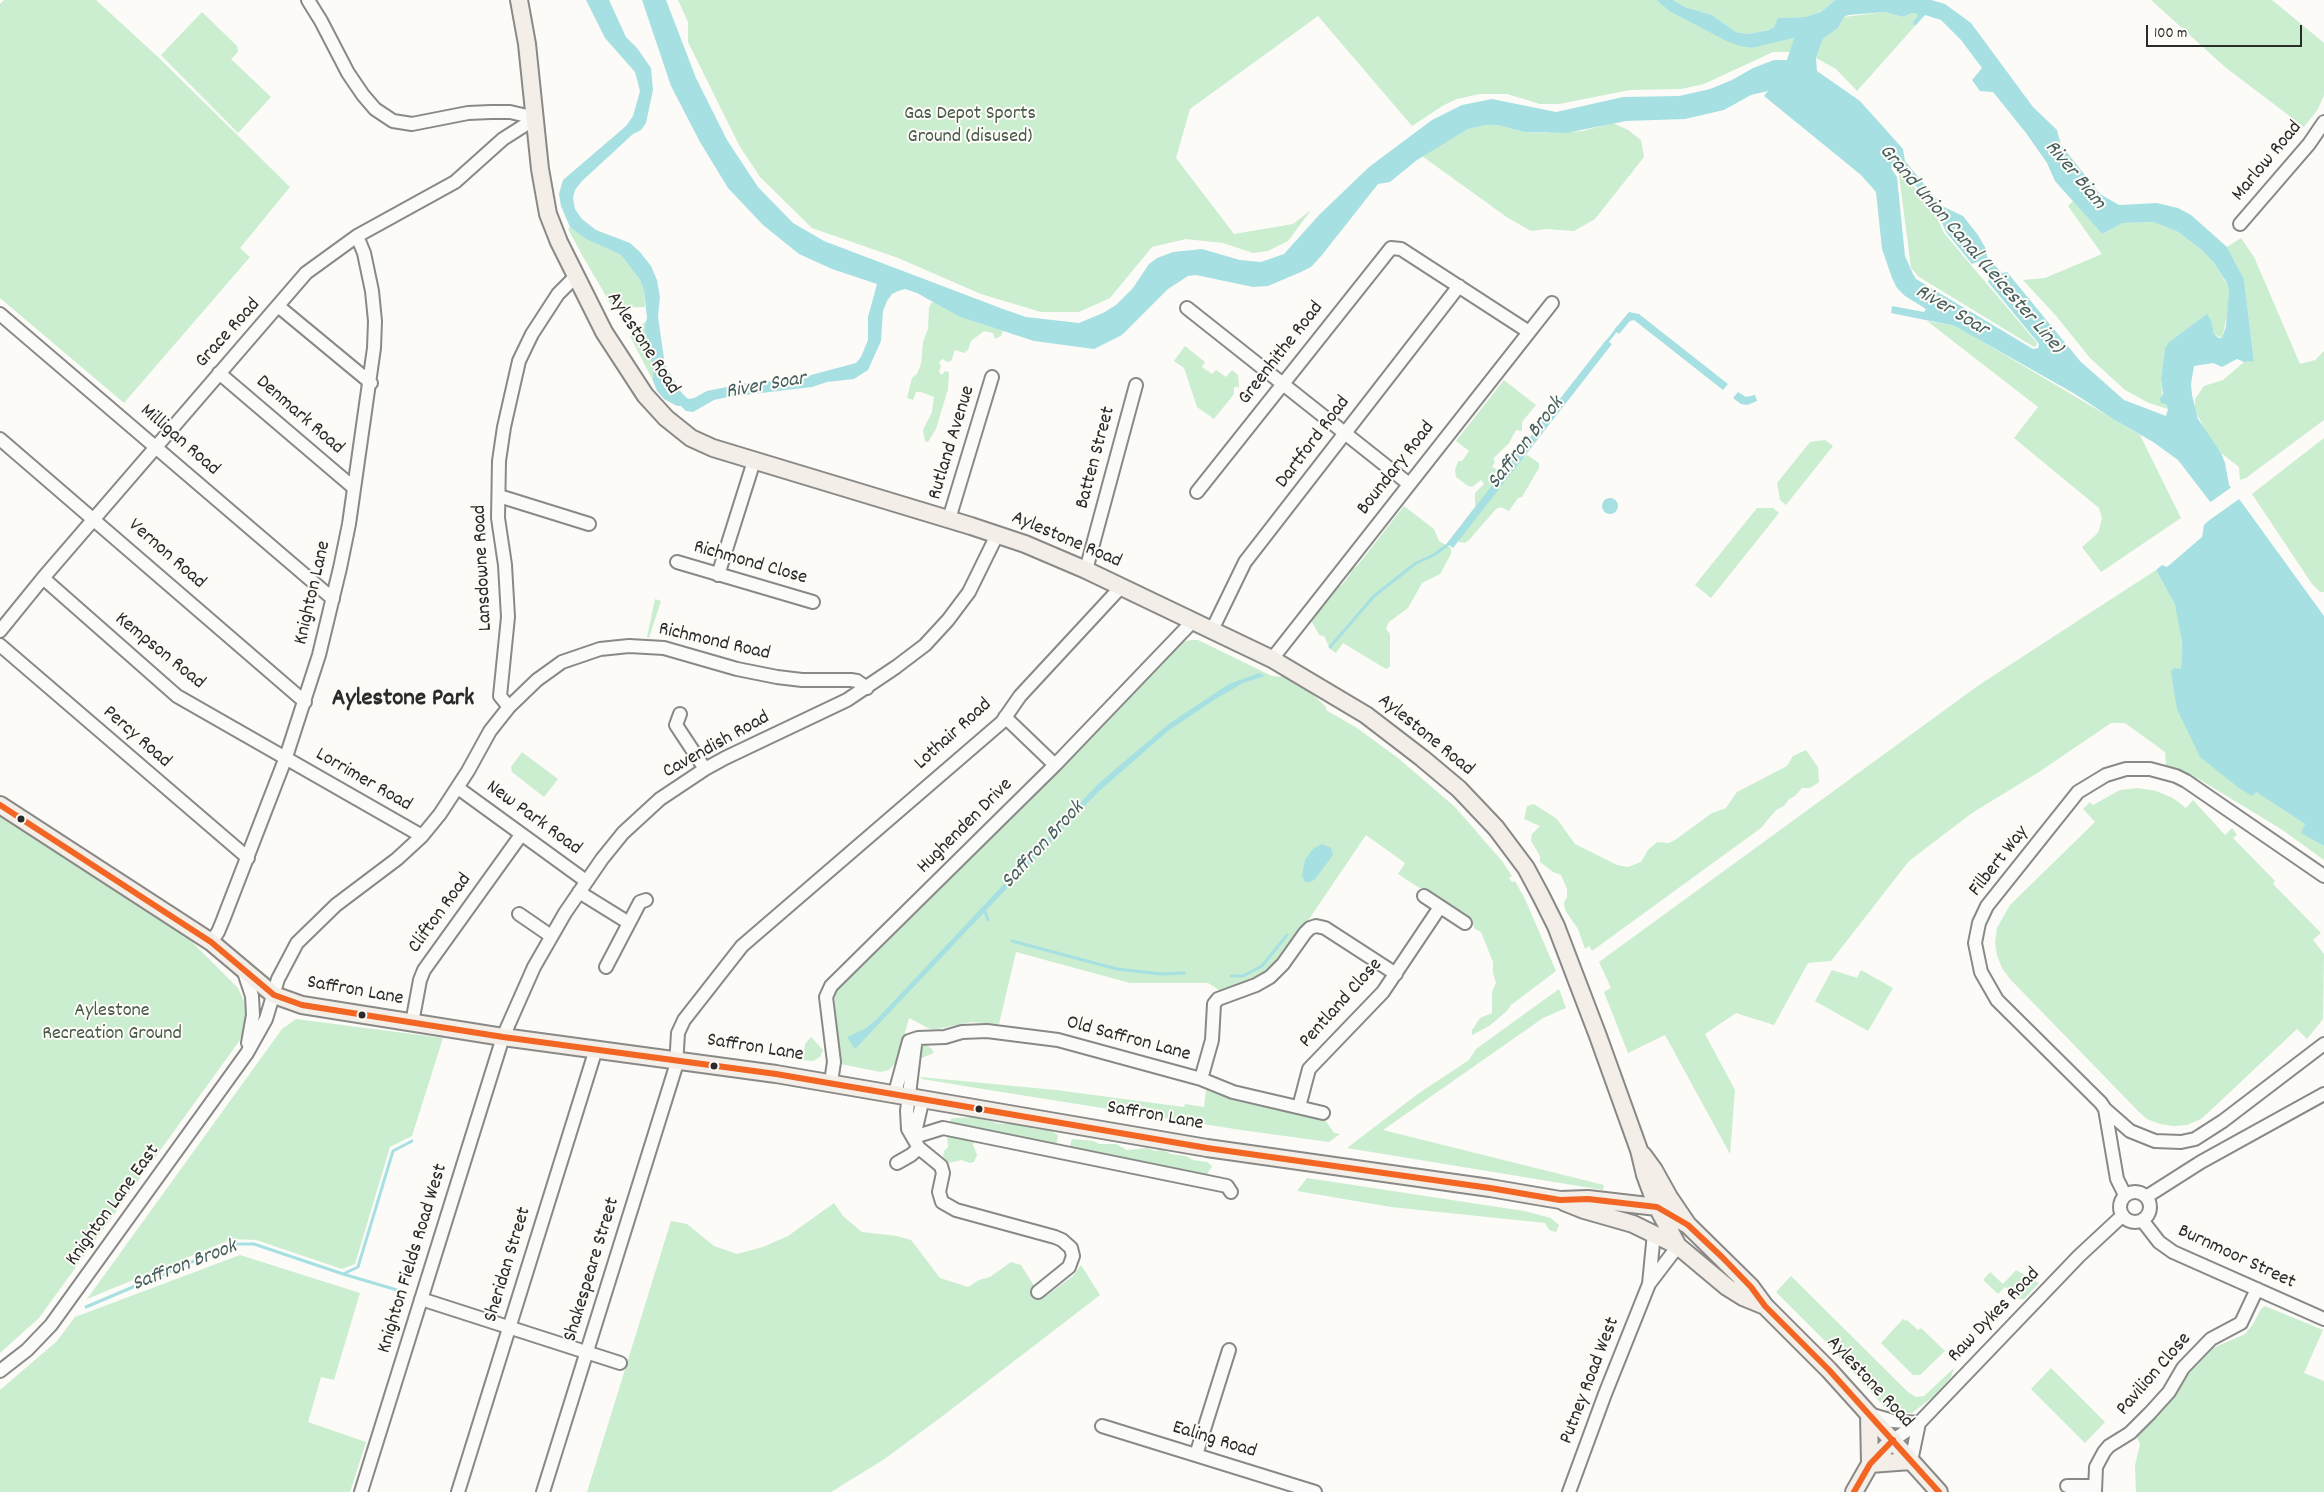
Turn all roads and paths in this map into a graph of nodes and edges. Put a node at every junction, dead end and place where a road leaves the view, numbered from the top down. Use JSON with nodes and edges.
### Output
{"nodes":[{"id":1,"x":308,"y":0,"type":"edge"},
{"id":2,"x":519,"y":0,"type":"edge"},
{"id":3,"x":536,"y":118,"type":"junction"},
{"id":4,"x":2324,"y":122,"type":"edge"},
{"id":5,"x":2240,"y":224,"type":"dead end"},
{"id":6,"x":357,"y":236,"type":"junction"},
{"id":7,"x":576,"y":276,"type":"junction"},
{"id":8,"x":1459,"y":286,"type":"junction"},
{"id":9,"x":1552,"y":303,"type":"dead end"},
{"id":10,"x":278,"y":306,"type":"junction"},
{"id":11,"x":1187,"y":308,"type":"dead end"},
{"id":12,"x":0,"y":314,"type":"edge"},
{"id":13,"x":1530,"y":332,"type":"junction"},
{"id":14,"x":219,"y":373,"type":"junction"},
{"id":15,"x":992,"y":377,"type":"dead end"},
{"id":16,"x":371,"y":383,"type":"junction"},
{"id":17,"x":1282,"y":383,"type":"junction"},
{"id":18,"x":1136,"y":385,"type":"dead end"},
{"id":19,"x":1344,"y":433,"type":"junction"},
{"id":20,"x":0,"y":439,"type":"edge"},
{"id":21,"x":158,"y":447,"type":"junction"},
{"id":22,"x":754,"y":461,"type":"junction"},
{"id":23,"x":1410,"y":484,"type":"junction"},
{"id":24,"x":354,"y":488,"type":"junction"},
{"id":25,"x":1197,"y":492,"type":"dead end"},
{"id":26,"x":499,"y":496,"type":"junction"},
{"id":27,"x":95,"y":519,"type":"junction"},
{"id":28,"x":949,"y":520,"type":"junction"},
{"id":29,"x":589,"y":524,"type":"dead end"},
{"id":30,"x":996,"y":535,"type":"junction"},
{"id":31,"x":677,"y":562,"type":"dead end"},
{"id":32,"x":1086,"y":570,"type":"junction"},
{"id":33,"x":718,"y":575,"type":"junction"},
{"id":34,"x":43,"y":578,"type":"junction"},
{"id":35,"x":1121,"y":587,"type":"junction"},
{"id":36,"x":332,"y":598,"type":"junction"},
{"id":37,"x":813,"y":602,"type":"dead end"},
{"id":38,"x":1193,"y":621,"type":"junction"},
{"id":39,"x":1212,"y":630,"type":"junction"},
{"id":40,"x":0,"y":632,"type":"edge"},
{"id":41,"x":0,"y":645,"type":"edge"},
{"id":42,"x":1272,"y":659,"type":"junction"},
{"id":43,"x":867,"y":688,"type":"junction"},
{"id":44,"x":305,"y":702,"type":"junction"},
{"id":45,"x":508,"y":707,"type":"junction"},
{"id":46,"x":680,"y":714,"type":"dead end"},
{"id":47,"x":1005,"y":717,"type":"junction"},
{"id":48,"x":286,"y":758,"type":"junction"},
{"id":49,"x":1055,"y":765,"type":"junction"},
{"id":50,"x":705,"y":769,"type":"junction"},
{"id":51,"x":458,"y":788,"type":"junction"},
{"id":52,"x":0,"y":804,"type":"edge"},
{"id":53,"x":521,"y":835,"type":"junction"},
{"id":54,"x":422,"y":836,"type":"junction"},
{"id":55,"x":248,"y":858,"type":"junction"},
{"id":56,"x":2324,"y":876,"type":"edge"},
{"id":57,"x":586,"y":881,"type":"junction"},
{"id":58,"x":579,"y":892,"type":"junction"},
{"id":59,"x":1424,"y":896,"type":"dead end"},
{"id":60,"x":646,"y":900,"type":"dead end"},
{"id":61,"x":1440,"y":907,"type":"junction"},
{"id":62,"x":519,"y":914,"type":"dead end"},
{"id":63,"x":1465,"y":922,"type":"dead end"},
{"id":64,"x":629,"y":923,"type":"junction"},
{"id":65,"x":551,"y":936,"type":"junction"},
{"id":66,"x":211,"y":942,"type":"junction"},
{"id":67,"x":606,"y":967,"type":"dead end"},
{"id":68,"x":243,"y":969,"type":"junction"},
{"id":69,"x":1396,"y":974,"type":"junction"},
{"id":70,"x":274,"y":995,"type":"junction"},
{"id":71,"x":412,"y":1023,"type":"junction"},
{"id":72,"x":503,"y":1037,"type":"junction"},
{"id":73,"x":2324,"y":1044,"type":"edge"},
{"id":74,"x":596,"y":1049,"type":"junction"},
{"id":75,"x":247,"y":1053,"type":"junction"},
{"id":76,"x":676,"y":1059,"type":"junction"},
{"id":77,"x":1201,"y":1079,"type":"junction"},
{"id":78,"x":831,"y":1082,"type":"junction"},
{"id":79,"x":2324,"y":1094,"type":"edge"},
{"id":80,"x":909,"y":1096,"type":"junction"},
{"id":81,"x":1298,"y":1107,"type":"junction"},
{"id":82,"x":2105,"y":1109,"type":"junction"},
{"id":83,"x":1323,"y":1113,"type":"dead end"},
{"id":84,"x":917,"y":1142,"type":"junction"},
{"id":85,"x":1639,"y":1150,"type":"junction"},
{"id":86,"x":897,"y":1162,"type":"dead end"},
{"id":87,"x":1645,"y":1175,"type":"junction"},
{"id":88,"x":1232,"y":1192,"type":"dead end"},
{"id":89,"x":2125,"y":1195,"type":"junction"},
{"id":90,"x":2146,"y":1197,"type":"junction"},
{"id":91,"x":1560,"y":1200,"type":"junction"},
{"id":92,"x":1626,"y":1203,"type":"junction"},
{"id":93,"x":1658,"y":1207,"type":"junction"},
{"id":94,"x":2122,"y":1216,"type":"junction"},
{"id":95,"x":2142,"y":1220,"type":"junction"},
{"id":96,"x":1688,"y":1225,"type":"junction"},
{"id":97,"x":1654,"y":1233,"type":"junction"},
{"id":98,"x":1678,"y":1246,"type":"junction"},
{"id":99,"x":1649,"y":1284,"type":"junction"},
{"id":100,"x":2258,"y":1289,"type":"junction"},
{"id":101,"x":1038,"y":1292,"type":"dead end"},
{"id":102,"x":421,"y":1299,"type":"junction"},
{"id":103,"x":1765,"y":1306,"type":"junction"},
{"id":104,"x":2324,"y":1319,"type":"edge"},
{"id":105,"x":510,"y":1327,"type":"junction"},
{"id":106,"x":1229,"y":1350,"type":"dead end"},
{"id":107,"x":587,"y":1352,"type":"junction"},
{"id":108,"x":620,"y":1363,"type":"dead end"},
{"id":109,"x":0,"y":1371,"type":"edge"},
{"id":110,"x":1869,"y":1414,"type":"junction"},
{"id":111,"x":1919,"y":1423,"type":"junction"},
{"id":112,"x":1102,"y":1426,"type":"dead end"},
{"id":113,"x":1870,"y":1436,"type":"junction"},
{"id":114,"x":1893,"y":1440,"type":"junction"},
{"id":115,"x":1196,"y":1455,"type":"junction"},
{"id":116,"x":1911,"y":1461,"type":"junction"},
{"id":117,"x":1870,"y":1464,"type":"junction"},
{"id":118,"x":2067,"y":1486,"type":"dead end"},
{"id":119,"x":2095,"y":1489,"type":"edge"},
{"id":120,"x":360,"y":1492,"type":"edge"},
{"id":121,"x":458,"y":1492,"type":"edge"},
{"id":122,"x":543,"y":1492,"type":"edge"},
{"id":123,"x":1315,"y":1492,"type":"edge"},
{"id":124,"x":1569,"y":1492,"type":"edge"},
{"id":125,"x":1854,"y":1492,"type":"edge"},
{"id":126,"x":1939,"y":1492,"type":"edge"}],
"edges":[{"from":1,"to":3,"type":"street"},
{"from":2,"to":3,"type":"main road","name":"Aylestone Road"},
{"from":3,"to":6,"type":"street","name":"Grace Road"},
{"from":3,"to":7,"type":"main road","name":"Aylestone Road"},
{"from":4,"to":5,"type":"street","name":"Marlow Road"},
{"from":6,"to":10,"type":"street","name":"Grace Road"},
{"from":6,"to":16,"type":"street","name":"Knighton Lane"},
{"from":7,"to":22,"type":"main road","name":"Aylestone Road"},
{"from":7,"to":26,"type":"street","name":"Lansdowne Road"},
{"from":8,"to":13,"type":"street"},
{"from":8,"to":17,"type":"street","name":"Greenhithe Road"},
{"from":8,"to":19,"type":"street","name":"Dartford Road"},
{"from":9,"to":13,"type":"street","name":"Boundary Road"},
{"from":10,"to":14,"type":"street","name":"Grace Road"},
{"from":10,"to":16,"type":"street"},
{"from":11,"to":17,"type":"street"},
{"from":12,"to":21,"type":"street","name":"Milligan Road"},
{"from":13,"to":23,"type":"street","name":"Boundary Road"},
{"from":14,"to":21,"type":"street","name":"Grace Road"},
{"from":14,"to":24,"type":"street","name":"Denmark Road"},
{"from":15,"to":28,"type":"street","name":"Rutland Avenue"},
{"from":16,"to":24,"type":"street","name":"Knighton Lane"},
{"from":17,"to":19,"type":"street"},
{"from":17,"to":25,"type":"street","name":"Greenhithe Road"},
{"from":18,"to":32,"type":"street","name":"Batten Street"},
{"from":19,"to":23,"type":"street"},
{"from":19,"to":39,"type":"street","name":"Dartford Road"},
{"from":20,"to":27,"type":"street","name":"Vernon Road"},
{"from":21,"to":27,"type":"street","name":"Grace Road"},
{"from":21,"to":36,"type":"street","name":"Milligan Road"},
{"from":22,"to":28,"type":"main road","name":"Aylestone Road"},
{"from":22,"to":33,"type":"street"},
{"from":23,"to":42,"type":"street","name":"Boundary Road"},
{"from":24,"to":36,"type":"street","name":"Knighton Lane"},
{"from":26,"to":29,"type":"street"},
{"from":26,"to":45,"type":"street","name":"Lansdowne Road"},
{"from":27,"to":34,"type":"street","name":"Grace Road"},
{"from":27,"to":44,"type":"street","name":"Vernon Road"},
{"from":28,"to":30,"type":"main road","name":"Aylestone Road"},
{"from":30,"to":32,"type":"main road","name":"Aylestone Road"},
{"from":30,"to":43,"type":"street","name":"Cavendish Road"},
{"from":31,"to":33,"type":"street","name":"Richmond Close"},
{"from":32,"to":35,"type":"main road","name":"Aylestone Road"},
{"from":33,"to":37,"type":"street","name":"Richmond Close"},
{"from":34,"to":40,"type":"street","name":"Grace Road"},
{"from":34,"to":48,"type":"street","name":"Kempson Road"},
{"from":35,"to":38,"type":"main road","name":"Aylestone Road"},
{"from":35,"to":47,"type":"street","name":"Lothair Road"},
{"from":36,"to":44,"type":"street","name":"Knighton Lane"},
{"from":38,"to":39,"type":"main road","name":"Aylestone Road"},
{"from":38,"to":49,"type":"street","name":"Hughenden Drive"},
{"from":39,"to":42,"type":"main road","name":"Aylestone Road"},
{"from":41,"to":55,"type":"street","name":"Percy Road"},
{"from":42,"to":85,"type":"main road","name":"Aylestone Road"},
{"from":43,"to":45,"type":"street","name":"Richmond Road"},
{"from":43,"to":50,"type":"street","name":"Cavendish Road"},
{"from":44,"to":48,"type":"street","name":"Knighton Lane"},
{"from":45,"to":51,"type":"street"},
{"from":46,"to":50,"type":"street"},
{"from":47,"to":49,"type":"street"},
{"from":47,"to":76,"type":"street","name":"Lothair Road"},
{"from":48,"to":54,"type":"street","name":"Lorrimer Road"},
{"from":48,"to":55,"type":"street","name":"Knighton Lane"},
{"from":49,"to":78,"type":"street","name":"Hughenden Drive"},
{"from":50,"to":57,"type":"street","name":"Cavendish Road"},
{"from":51,"to":53,"type":"street","name":"New Park Road"},
{"from":51,"to":54,"type":"street"},
{"from":52,"to":66,"type":"main road","name":"Saffron Lane"},
{"from":53,"to":57,"type":"street","name":"New Park Road"},
{"from":53,"to":71,"type":"street","name":"Clifton Road"},
{"from":54,"to":70,"type":"street"},
{"from":55,"to":66,"type":"street","name":"Knighton Lane"},
{"from":56,"to":82,"type":"street","name":"Filbert Way"},
{"from":57,"to":58,"type":"street","name":"Cavendish Road"},
{"from":58,"to":64,"type":"street"},
{"from":58,"to":65,"type":"street","name":"Cavendish Road"},
{"from":59,"to":61,"type":"street"},
{"from":60,"to":64,"type":"street"},
{"from":61,"to":63,"type":"street"},
{"from":61,"to":69,"type":"street","name":"Pentland Close"},
{"from":62,"to":65,"type":"street"},
{"from":64,"to":67,"type":"street"},
{"from":65,"to":72,"type":"street","name":"Cavendish Road"},
{"from":66,"to":68,"type":"main road","name":"Saffron Lane"},
{"from":68,"to":70,"type":"main road","name":"Saffron Lane"},
{"from":68,"to":75,"type":"street","name":"Knighton Lane East"},
{"from":69,"to":77,"type":"street"},
{"from":69,"to":81,"type":"street","name":"Pentland Close"},
{"from":70,"to":71,"type":"main road","name":"Saffron Lane"},
{"from":70,"to":75,"type":"street","name":"Knighton Lane East"},
{"from":71,"to":72,"type":"main road","name":"Saffron Lane"},
{"from":72,"to":74,"type":"main road","name":"Saffron Lane"},
{"from":72,"to":102,"type":"street","name":"Knighton Fields Road West"},
{"from":73,"to":82,"type":"street","name":"Filbert Way"},
{"from":74,"to":76,"type":"main road","name":"Saffron Lane"},
{"from":74,"to":105,"type":"street","name":"Sheridan Street"},
{"from":75,"to":109,"type":"street","name":"Knighton Lane East"},
{"from":76,"to":78,"type":"main road","name":"Saffron Lane"},
{"from":76,"to":107,"type":"street","name":"Shakespeare Street"},
{"from":77,"to":80,"type":"street","name":"Old Saffron Lane"},
{"from":77,"to":81,"type":"street","name":"Old Saffron Lane"},
{"from":78,"to":80,"type":"main road","name":"Saffron Lane"},
{"from":79,"to":90,"type":"street"},
{"from":80,"to":84,"type":"street","name":"Old Saffron Lane"},
{"from":80,"to":91,"type":"main road","name":"Saffron Lane"},
{"from":81,"to":83,"type":"street","name":"Old Saffron Lane"},
{"from":82,"to":89,"type":"street"},
{"from":84,"to":86,"type":"street"},
{"from":84,"to":88,"type":"street"},
{"from":84,"to":101,"type":"street"},
{"from":85,"to":87,"type":"main road","name":"Aylestone Road"},
{"from":85,"to":96,"type":"main road","name":"Aylestone Road"},
{"from":87,"to":92,"type":"main road"},
{"from":87,"to":93,"type":"main road","name":"Aylestone Road"},
{"from":89,"to":90,"type":"street"},
{"from":89,"to":94,"type":"street"},
{"from":90,"to":95,"type":"street"},
{"from":91,"to":92,"type":"main road","name":"Saffron Lane"},
{"from":91,"to":97,"type":"main road","name":"Saffron Lane"},
{"from":92,"to":93,"type":"main road","name":"Saffron Lane"},
{"from":93,"to":96,"type":"main road"},
{"from":93,"to":97,"type":"main road"},
{"from":93,"to":98,"type":"main road","name":"Aylestone Road"},
{"from":94,"to":95,"type":"street"},
{"from":94,"to":111,"type":"street","name":"Raw Dykes Road"},
{"from":95,"to":100,"type":"street","name":"Burnmoor Street"},
{"from":96,"to":103,"type":"main road","name":"Aylestone Road"},
{"from":97,"to":98,"type":"main road","name":"Saffron Lane"},
{"from":97,"to":99,"type":"street","name":"Putney Road West"},
{"from":98,"to":99,"type":"street","name":"Putney Road West"},
{"from":98,"to":103,"type":"main road","name":"Aylestone Road"},
{"from":99,"to":124,"type":"street","name":"Putney Road West"},
{"from":100,"to":104,"type":"street","name":"Burnmoor Street"},
{"from":100,"to":119,"type":"street","name":"Pavilion Close"},
{"from":102,"to":105,"type":"street"},
{"from":102,"to":120,"type":"street","name":"Knighton Fields Road West"},
{"from":103,"to":110,"type":"main road","name":"Aylestone Road"},
{"from":105,"to":107,"type":"street"},
{"from":105,"to":121,"type":"street","name":"Sheridan Street"},
{"from":106,"to":115,"type":"street"},
{"from":107,"to":108,"type":"street"},
{"from":107,"to":122,"type":"street","name":"Shakespeare Street"},
{"from":110,"to":111,"type":"street"},
{"from":110,"to":113,"type":"main road"},
{"from":110,"to":114,"type":"main road","name":"Aylestone Road"},
{"from":111,"to":114,"type":"street","name":"Raw Dykes Road"},
{"from":111,"to":116,"type":"street"},
{"from":112,"to":115,"type":"street","name":"Ealing Road"},
{"from":113,"to":114,"type":"main road"},
{"from":113,"to":117,"type":"main road"},
{"from":114,"to":116,"type":"main road","name":"Aylestone Road"},
{"from":114,"to":117,"type":"main road"},
{"from":115,"to":123,"type":"street","name":"Ealing Road"},
{"from":116,"to":117,"type":"main road"},
{"from":116,"to":126,"type":"main road","name":"Aylestone Road"},
{"from":117,"to":125,"type":"main road"},
{"from":118,"to":119,"type":"street"}]}
